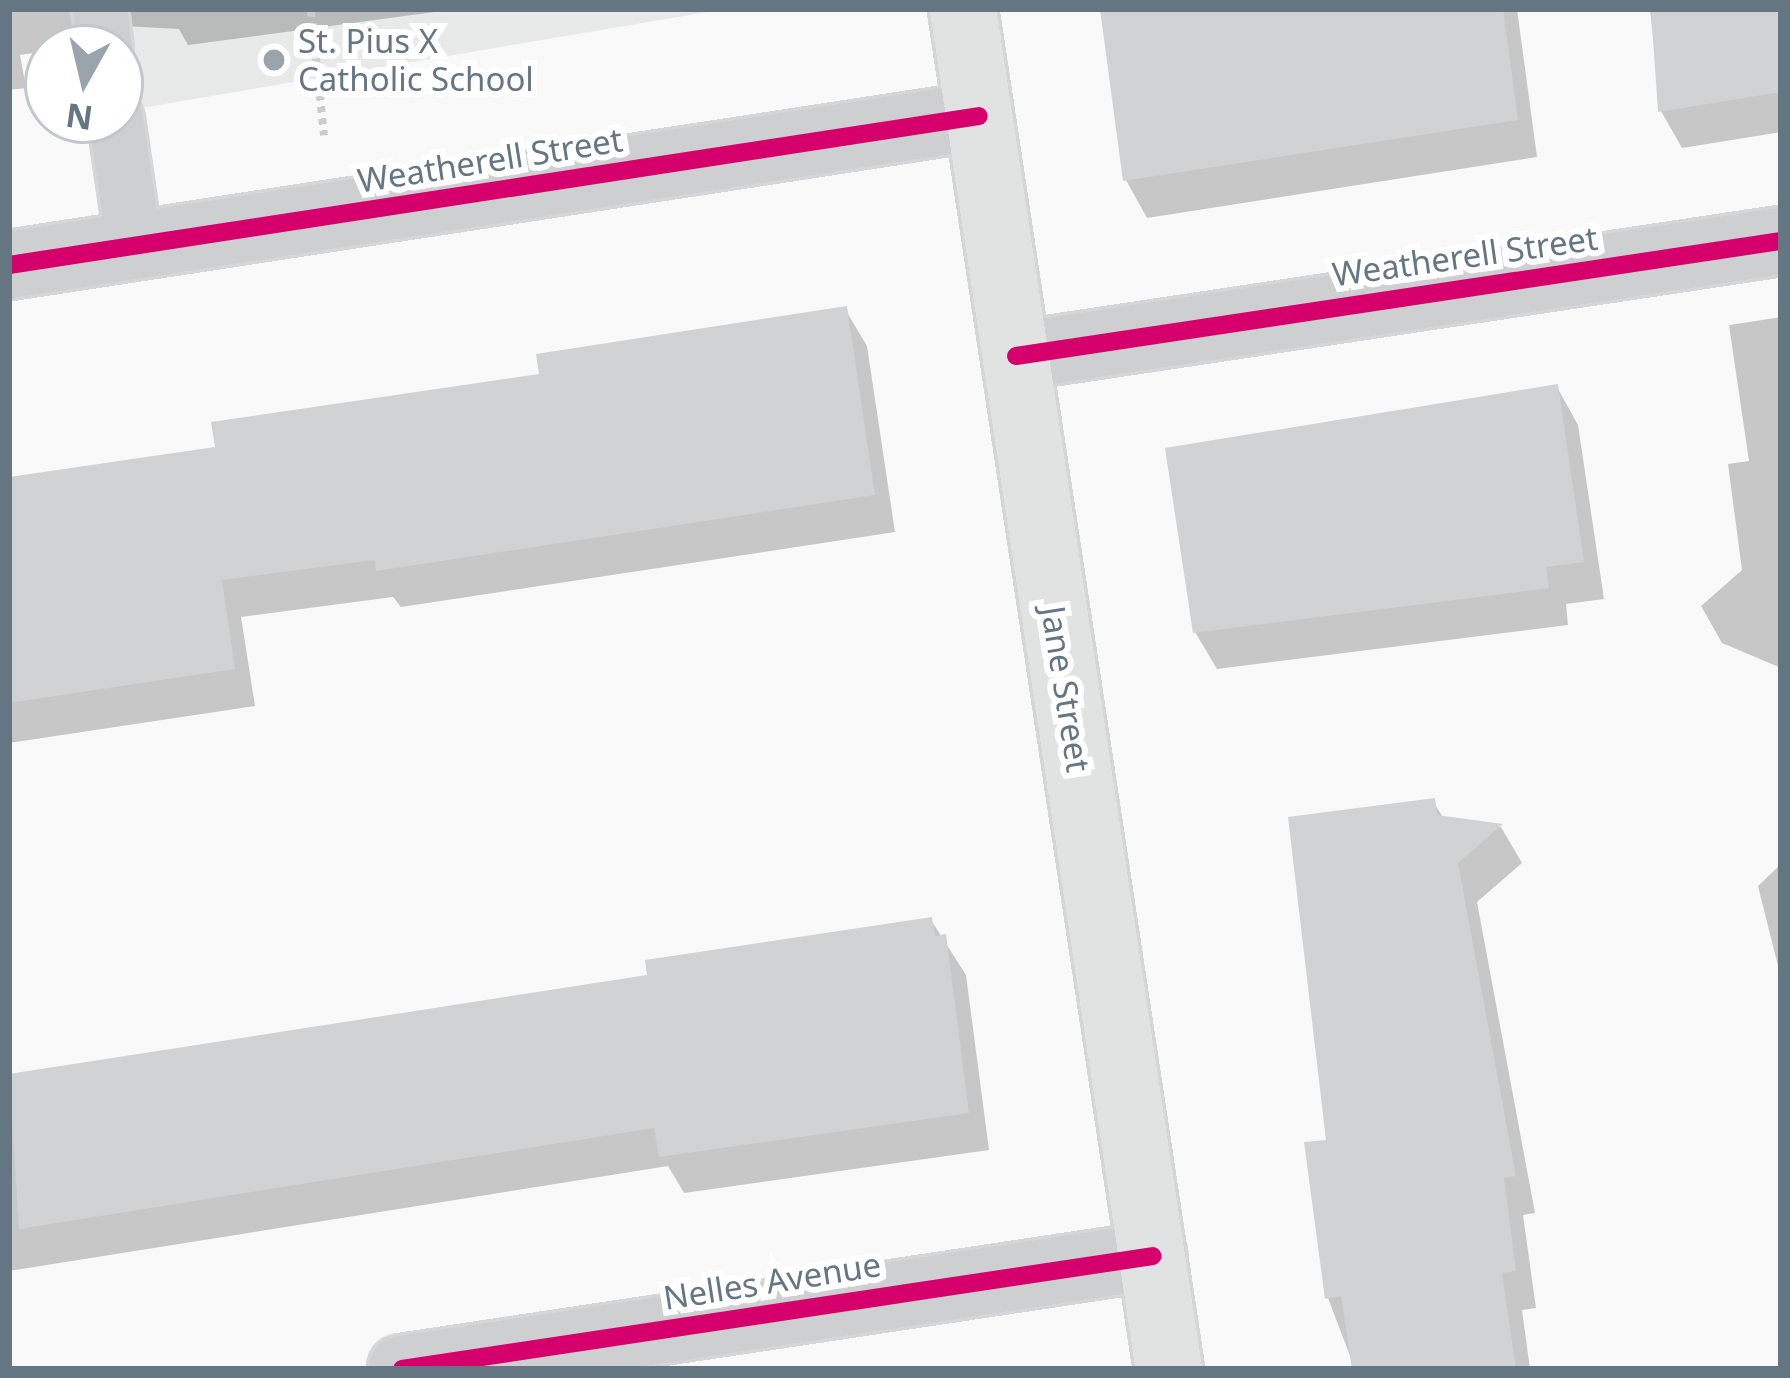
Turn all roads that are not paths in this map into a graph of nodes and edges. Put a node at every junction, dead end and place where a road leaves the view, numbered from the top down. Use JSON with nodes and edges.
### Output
{"nodes":[{"id":1,"x":963,"y":9,"type":"edge"},
{"id":2,"x":980,"y":116,"type":"junction"},
{"id":3,"x":119,"y":144,"type":"edge"},
{"id":4,"x":1781,"y":241,"type":"edge"},
{"id":5,"x":134,"y":244,"type":"junction"},
{"id":6,"x":9,"y":266,"type":"edge"},
{"id":7,"x":1016,"y":356,"type":"junction"},
{"id":8,"x":1153,"y":1256,"type":"junction"},
{"id":9,"x":402,"y":1369,"type":"edge"},
{"id":10,"x":1169,"y":1369,"type":"edge"}],
"edges":[{"from":1,"to":2,"type":"main road","name":"Jane Street"},
{"from":2,"to":5,"type":"street","name":"Weatherell Street"},
{"from":2,"to":7,"type":"main road","name":"Jane Street"},
{"from":3,"to":5,"type":"lane"},
{"from":4,"to":7,"type":"street","name":"Weatherell Street"},
{"from":5,"to":6,"type":"street","name":"Weatherell Street"},
{"from":7,"to":8,"type":"main road","name":"Jane Street"},
{"from":8,"to":9,"type":"street","name":"Nelles Avenue"},
{"from":8,"to":10,"type":"main road","name":"Jane Street"}]}
